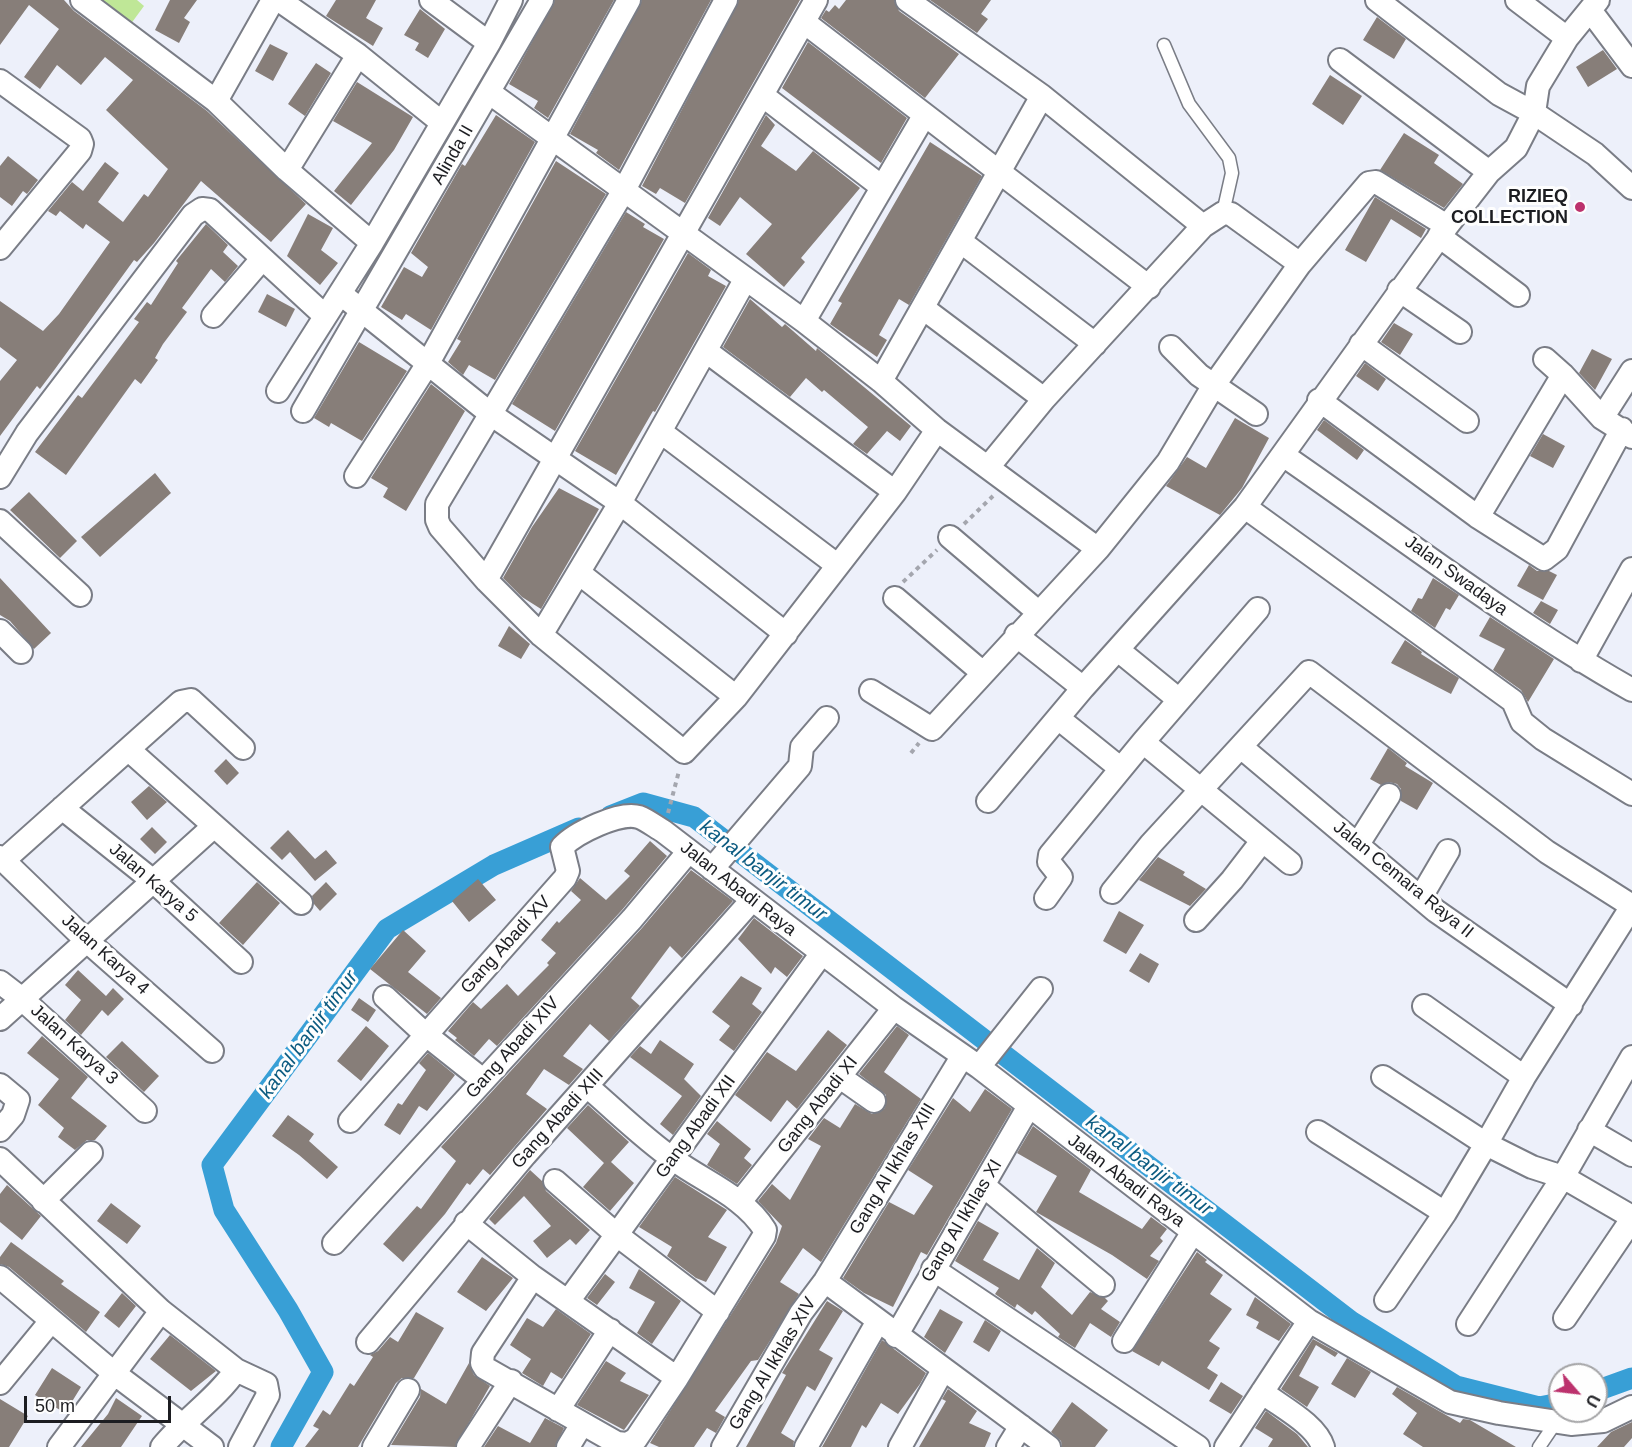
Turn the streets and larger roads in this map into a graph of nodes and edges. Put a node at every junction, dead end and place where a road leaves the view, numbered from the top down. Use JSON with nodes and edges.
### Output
{"nodes":[{"id":1,"x":82,"y":0,"type":"edge"},
{"id":2,"x":273,"y":0,"type":"edge"},
{"id":3,"x":279,"y":0,"type":"edge"},
{"id":4,"x":431,"y":0,"type":"edge"},
{"id":5,"x":511,"y":0,"type":"edge"},
{"id":6,"x":543,"y":0,"type":"edge"},
{"id":7,"x":629,"y":0,"type":"edge"},
{"id":8,"x":726,"y":0,"type":"edge"},
{"id":9,"x":816,"y":0,"type":"edge"},
{"id":10,"x":907,"y":0,"type":"edge"},
{"id":11,"x":1377,"y":0,"type":"edge"},
{"id":12,"x":1519,"y":1,"type":"edge"},
{"id":13,"x":1594,"y":5,"type":"edge"},
{"id":14,"x":804,"y":22,"type":"junction"},
{"id":15,"x":1568,"y":38,"type":"junction"},
{"id":16,"x":489,"y":43,"type":"junction"},
{"id":17,"x":358,"y":56,"type":"junction"},
{"id":18,"x":1340,"y":60,"type":"dead end"},
{"id":19,"x":1632,"y":66,"type":"edge"},
{"id":20,"x":4,"y":93,"type":"edge"},
{"id":21,"x":490,"y":93,"type":"junction"},
{"id":22,"x":762,"y":94,"type":"junction"},
{"id":23,"x":1042,"y":96,"type":"junction"},
{"id":24,"x":216,"y":101,"type":"junction"},
{"id":25,"x":1534,"y":113,"type":"junction"},
{"id":26,"x":924,"y":116,"type":"junction"},
{"id":27,"x":441,"y":122,"type":"junction"},
{"id":28,"x":551,"y":139,"type":"junction"},
{"id":29,"x":287,"y":170,"type":"junction"},
{"id":30,"x":999,"y":172,"type":"junction"},
{"id":31,"x":1490,"y":172,"type":"junction"},
{"id":32,"x":882,"y":187,"type":"junction"},
{"id":33,"x":1632,"y":188,"type":"edge"},
{"id":34,"x":624,"y":190,"type":"junction"},
{"id":35,"x":1203,"y":226,"type":"junction"},
{"id":36,"x":1443,"y":231,"type":"junction"},
{"id":37,"x":684,"y":233,"type":"junction"},
{"id":38,"x":960,"y":241,"type":"junction"},
{"id":39,"x":372,"y":243,"type":"junction"},
{"id":40,"x":0,"y":248,"type":"edge"},
{"id":41,"x":262,"y":259,"type":"junction"},
{"id":42,"x":1300,"y":264,"type":"junction"},
{"id":43,"x":745,"y":280,"type":"junction"},
{"id":44,"x":1149,"y":287,"type":"junction"},
{"id":45,"x":1400,"y":290,"type":"junction"},
{"id":46,"x":341,"y":294,"type":"junction"},
{"id":47,"x":1518,"y":294,"type":"dead end"},
{"id":48,"x":923,"y":308,"type":"junction"},
{"id":49,"x":363,"y":310,"type":"junction"},
{"id":50,"x":213,"y":316,"type":"dead end"},
{"id":51,"x":325,"y":316,"type":"junction"},
{"id":52,"x":804,"y":321,"type":"junction"},
{"id":53,"x":1460,"y":332,"type":"dead end"},
{"id":54,"x":1095,"y":344,"type":"junction"},
{"id":55,"x":1361,"y":344,"type":"junction"},
{"id":56,"x":1172,"y":346,"type":"dead end"},
{"id":57,"x":705,"y":351,"type":"junction"},
{"id":58,"x":1545,"y":359,"type":"dead end"},
{"id":59,"x":427,"y":365,"type":"junction"},
{"id":60,"x":1632,"y":371,"type":"edge"},
{"id":61,"x":1563,"y":375,"type":"junction"},
{"id":62,"x":881,"y":381,"type":"junction"},
{"id":63,"x":1214,"y":386,"type":"junction"},
{"id":64,"x":278,"y":391,"type":"dead end"},
{"id":65,"x":1044,"y":399,"type":"junction"},
{"id":66,"x":1319,"y":400,"type":"junction"},
{"id":67,"x":303,"y":411,"type":"dead end"},
{"id":68,"x":1256,"y":414,"type":"dead end"},
{"id":69,"x":492,"y":415,"type":"junction"},
{"id":70,"x":1602,"y":418,"type":"junction"},
{"id":71,"x":1467,"y":422,"type":"dead end"},
{"id":72,"x":937,"y":430,"type":"junction"},
{"id":73,"x":661,"y":432,"type":"junction"},
{"id":74,"x":1627,"y":433,"type":"edge"},
{"id":75,"x":1283,"y":456,"type":"junction"},
{"id":76,"x":553,"y":459,"type":"junction"},
{"id":77,"x":989,"y":466,"type":"junction"},
{"id":78,"x":356,"y":476,"type":"dead end"},
{"id":79,"x":0,"y":477,"type":"edge"},
{"id":80,"x":895,"y":492,"type":"junction"},
{"id":81,"x":620,"y":504,"type":"junction"},
{"id":82,"x":1245,"y":507,"type":"junction"},
{"id":83,"x":1478,"y":518,"type":"junction"},
{"id":84,"x":0,"y":521,"type":"edge"},
{"id":85,"x":950,"y":537,"type":"dead end"},
{"id":86,"x":1098,"y":549,"type":"junction"},
{"id":87,"x":837,"y":565,"type":"junction"},
{"id":88,"x":1632,"y":568,"type":"edge"},
{"id":89,"x":579,"y":573,"type":"junction"},
{"id":90,"x":486,"y":580,"type":"junction"},
{"id":91,"x":80,"y":595,"type":"dead end"},
{"id":92,"x":895,"y":598,"type":"dead end"},
{"id":93,"x":1258,"y":609,"type":"dead end"},
{"id":94,"x":1038,"y":612,"type":"junction"},
{"id":95,"x":0,"y":631,"type":"edge"},
{"id":96,"x":786,"y":634,"type":"junction"},
{"id":97,"x":541,"y":635,"type":"junction"},
{"id":98,"x":1016,"y":635,"type":"junction"},
{"id":99,"x":1118,"y":650,"type":"junction"},
{"id":100,"x":21,"y":652,"type":"dead end"},
{"id":101,"x":1581,"y":661,"type":"junction"},
{"id":102,"x":983,"y":673,"type":"junction"},
{"id":103,"x":1083,"y":687,"type":"junction"},
{"id":104,"x":1632,"y":690,"type":"edge"},
{"id":105,"x":872,"y":691,"type":"dead end"},
{"id":106,"x":736,"y":697,"type":"junction"},
{"id":107,"x":1178,"y":699,"type":"junction"},
{"id":108,"x":827,"y":718,"type":"dead end"},
{"id":109,"x":1058,"y":718,"type":"junction"},
{"id":110,"x":1143,"y":741,"type":"junction"},
{"id":111,"x":1241,"y":747,"type":"junction"},
{"id":112,"x":243,"y":748,"type":"dead end"},
{"id":113,"x":129,"y":750,"type":"junction"},
{"id":114,"x":1120,"y":768,"type":"junction"},
{"id":115,"x":1630,"y":787,"type":"edge"},
{"id":116,"x":1202,"y":790,"type":"junction"},
{"id":117,"x":1389,"y":795,"type":"dead end"},
{"id":118,"x":988,"y":801,"type":"dead end"},
{"id":119,"x":62,"y":808,"type":"junction"},
{"id":120,"x":213,"y":826,"type":"junction"},
{"id":121,"x":665,"y":826,"type":"joint"},
{"id":122,"x":1262,"y":841,"type":"junction"},
{"id":123,"x":1358,"y":844,"type":"junction"},
{"id":124,"x":689,"y":851,"type":"junction"},
{"id":125,"x":1448,"y":851,"type":"dead end"},
{"id":126,"x":2,"y":858,"type":"edge"},
{"id":127,"x":1290,"y":863,"type":"dead end"},
{"id":128,"x":717,"y":864,"type":"junction"},
{"id":129,"x":152,"y":880,"type":"junction"},
{"id":130,"x":1112,"y":892,"type":"dead end"},
{"id":131,"x":1421,"y":897,"type":"junction"},
{"id":132,"x":1046,"y":898,"type":"dead end"},
{"id":133,"x":753,"y":900,"type":"junction"},
{"id":134,"x":301,"y":903,"type":"dead end"},
{"id":135,"x":1632,"y":906,"type":"edge"},
{"id":136,"x":1196,"y":920,"type":"dead end"},
{"id":137,"x":87,"y":941,"type":"junction"},
{"id":138,"x":822,"y":953,"type":"junction"},
{"id":139,"x":241,"y":962,"type":"dead end"},
{"id":140,"x":0,"y":982,"type":"edge"},
{"id":141,"x":1041,"y":989,"type":"dead end"},
{"id":142,"x":385,"y":997,"type":"dead end"},
{"id":143,"x":22,"y":999,"type":"junction"},
{"id":144,"x":1571,"y":1005,"type":"junction"},
{"id":145,"x":1424,"y":1006,"type":"dead end"},
{"id":146,"x":894,"y":1008,"type":"junction"},
{"id":147,"x":0,"y":1019,"type":"edge"},
{"id":148,"x":425,"y":1034,"type":"junction"},
{"id":149,"x":212,"y":1051,"type":"dead end"},
{"id":150,"x":982,"y":1054,"type":"junction"},
{"id":151,"x":1632,"y":1057,"type":"edge"},
{"id":152,"x":840,"y":1077,"type":"junction"},
{"id":153,"x":1383,"y":1077,"type":"dead end"},
{"id":154,"x":1524,"y":1077,"type":"junction"},
{"id":155,"x":483,"y":1080,"type":"junction"},
{"id":156,"x":0,"y":1086,"type":"edge"},
{"id":157,"x":588,"y":1087,"type":"junction"},
{"id":158,"x":874,"y":1101,"type":"dead end"},
{"id":159,"x":1029,"y":1106,"type":"junction"},
{"id":160,"x":145,"y":1111,"type":"dead end"},
{"id":161,"x":350,"y":1122,"type":"dead end"},
{"id":162,"x":0,"y":1130,"type":"edge"},
{"id":163,"x":1589,"y":1130,"type":"junction"},
{"id":164,"x":1318,"y":1132,"type":"dead end"},
{"id":165,"x":1485,"y":1144,"type":"junction"},
{"id":166,"x":91,"y":1153,"type":"dead end"},
{"id":167,"x":1632,"y":1155,"type":"edge"},
{"id":168,"x":0,"y":1159,"type":"edge"},
{"id":169,"x":673,"y":1159,"type":"junction"},
{"id":170,"x":1563,"y":1177,"type":"junction"},
{"id":171,"x":555,"y":1181,"type":"dead end"},
{"id":172,"x":984,"y":1186,"type":"junction"},
{"id":173,"x":43,"y":1201,"type":"junction"},
{"id":174,"x":740,"y":1202,"type":"junction"},
{"id":175,"x":1445,"y":1213,"type":"junction"},
{"id":176,"x":1632,"y":1218,"type":"edge"},
{"id":177,"x":466,"y":1223,"type":"junction"},
{"id":178,"x":1193,"y":1232,"type":"junction"},
{"id":179,"x":617,"y":1235,"type":"junction"},
{"id":180,"x":333,"y":1243,"type":"dead end"},
{"id":181,"x":933,"y":1269,"type":"junction"},
{"id":182,"x":0,"y":1277,"type":"edge"},
{"id":183,"x":533,"y":1277,"type":"junction"},
{"id":184,"x":825,"y":1281,"type":"junction"},
{"id":185,"x":1103,"y":1285,"type":"dead end"},
{"id":186,"x":569,"y":1300,"type":"junction"},
{"id":187,"x":1386,"y":1300,"type":"dead end"},
{"id":188,"x":161,"y":1311,"type":"junction"},
{"id":189,"x":718,"y":1312,"type":"junction"},
{"id":190,"x":1565,"y":1318,"type":"dead end"},
{"id":191,"x":51,"y":1321,"type":"junction"},
{"id":192,"x":878,"y":1321,"type":"junction"},
{"id":193,"x":1309,"y":1321,"type":"junction"},
{"id":194,"x":1468,"y":1324,"type":"dead end"},
{"id":195,"x":610,"y":1330,"type":"junction"},
{"id":196,"x":896,"y":1336,"type":"junction"},
{"id":197,"x":1124,"y":1341,"type":"dead end"},
{"id":198,"x":368,"y":1342,"type":"dead end"},
{"id":199,"x":236,"y":1370,"type":"junction"},
{"id":200,"x":943,"y":1370,"type":"junction"},
{"id":201,"x":115,"y":1374,"type":"junction"},
{"id":202,"x":677,"y":1378,"type":"junction"},
{"id":203,"x":511,"y":1382,"type":"junction"},
{"id":204,"x":0,"y":1383,"type":"edge"},
{"id":205,"x":408,"y":1390,"type":"dead end"},
{"id":206,"x":1262,"y":1392,"type":"junction"},
{"id":207,"x":1632,"y":1407,"type":"edge"},
{"id":208,"x":558,"y":1410,"type":"junction"},
{"id":209,"x":582,"y":1424,"type":"junction"},
{"id":210,"x":180,"y":1425,"type":"junction"},
{"id":211,"x":1021,"y":1426,"type":"junction"},
{"id":212,"x":59,"y":1447,"type":"edge"},
{"id":213,"x":162,"y":1447,"type":"edge"},
{"id":214,"x":212,"y":1447,"type":"edge"},
{"id":215,"x":240,"y":1447,"type":"edge"},
{"id":216,"x":374,"y":1447,"type":"edge"},
{"id":217,"x":468,"y":1447,"type":"edge"},
{"id":218,"x":568,"y":1447,"type":"edge"},
{"id":219,"x":723,"y":1447,"type":"edge"},
{"id":220,"x":806,"y":1447,"type":"edge"},
{"id":221,"x":900,"y":1447,"type":"edge"},
{"id":222,"x":1008,"y":1447,"type":"edge"},
{"id":223,"x":1049,"y":1447,"type":"edge"},
{"id":224,"x":1198,"y":1447,"type":"edge"},
{"id":225,"x":1226,"y":1447,"type":"edge"},
{"id":226,"x":1323,"y":1447,"type":"edge"}],
"edges":[{"from":1,"to":24,"type":"street"},
{"from":2,"to":24,"type":"street"},
{"from":3,"to":17,"type":"street"},
{"from":4,"to":16,"type":"street"},
{"from":5,"to":16,"type":"street"},
{"from":6,"to":21,"type":"street","name":"Alinda II"},
{"from":7,"to":28,"type":"street"},
{"from":8,"to":34,"type":"street"},
{"from":9,"to":14,"type":"street"},
{"from":10,"to":23,"type":"street"},
{"from":11,"to":25,"type":"street"},
{"from":12,"to":15,"type":"street"},
{"from":13,"to":15,"type":"street"},
{"from":13,"to":19,"type":"street"},
{"from":14,"to":22,"type":"street"},
{"from":14,"to":26,"type":"street"},
{"from":15,"to":25,"type":"street"},
{"from":16,"to":27,"type":"street"},
{"from":17,"to":27,"type":"street"},
{"from":17,"to":29,"type":"street"},
{"from":18,"to":31,"type":"street"},
{"from":20,"to":40,"type":"street"},
{"from":21,"to":28,"type":"street"},
{"from":21,"to":49,"type":"street","name":"Alinda II"},
{"from":22,"to":32,"type":"street"},
{"from":22,"to":37,"type":"street"},
{"from":23,"to":30,"type":"street"},
{"from":23,"to":35,"type":"street"},
{"from":24,"to":29,"type":"street"},
{"from":25,"to":31,"type":"street"},
{"from":25,"to":33,"type":"street"},
{"from":26,"to":30,"type":"street"},
{"from":26,"to":32,"type":"street"},
{"from":27,"to":39,"type":"street"},
{"from":28,"to":34,"type":"street"},
{"from":28,"to":59,"type":"street"},
{"from":29,"to":39,"type":"street"},
{"from":30,"to":38,"type":"street"},
{"from":30,"to":44,"type":"street"},
{"from":31,"to":36,"type":"street"},
{"from":32,"to":52,"type":"street"},
{"from":34,"to":37,"type":"street"},
{"from":34,"to":69,"type":"street"},
{"from":35,"to":42,"type":"street"},
{"from":35,"to":44,"type":"street"},
{"from":36,"to":42,"type":"street"},
{"from":36,"to":45,"type":"street"},
{"from":36,"to":47,"type":"street"},
{"from":37,"to":43,"type":"street"},
{"from":37,"to":76,"type":"street"},
{"from":38,"to":48,"type":"street"},
{"from":38,"to":54,"type":"street"},
{"from":39,"to":46,"type":"street"},
{"from":41,"to":50,"type":"street"},
{"from":41,"to":51,"type":"street"},
{"from":41,"to":79,"type":"street"},
{"from":42,"to":63,"type":"street"},
{"from":43,"to":52,"type":"street"},
{"from":43,"to":57,"type":"street"},
{"from":44,"to":54,"type":"street"},
{"from":45,"to":53,"type":"street"},
{"from":45,"to":55,"type":"street"},
{"from":46,"to":49,"type":"street"},
{"from":46,"to":51,"type":"street"},
{"from":48,"to":62,"type":"street"},
{"from":48,"to":65,"type":"street"},
{"from":49,"to":59,"type":"street"},
{"from":49,"to":67,"type":"street","name":"Alinda II"},
{"from":51,"to":64,"type":"street"},
{"from":52,"to":62,"type":"street"},
{"from":54,"to":65,"type":"street"},
{"from":55,"to":66,"type":"street"},
{"from":55,"to":71,"type":"street"},
{"from":56,"to":63,"type":"street"},
{"from":57,"to":73,"type":"street"},
{"from":57,"to":80,"type":"street"},
{"from":58,"to":61,"type":"street"},
{"from":59,"to":69,"type":"street"},
{"from":59,"to":78,"type":"street"},
{"from":60,"to":70,"type":"street"},
{"from":61,"to":70,"type":"street"},
{"from":61,"to":83,"type":"street"},
{"from":62,"to":72,"type":"street"},
{"from":63,"to":68,"type":"street"},
{"from":63,"to":86,"type":"street"},
{"from":65,"to":77,"type":"street"},
{"from":66,"to":75,"type":"street"},
{"from":66,"to":83,"type":"street"},
{"from":69,"to":76,"type":"street"},
{"from":69,"to":90,"type":"street"},
{"from":70,"to":74,"type":"street"},
{"from":72,"to":77,"type":"street"},
{"from":72,"to":80,"type":"street"},
{"from":73,"to":81,"type":"street"},
{"from":73,"to":87,"type":"street"},
{"from":74,"to":83,"type":"street"},
{"from":75,"to":82,"type":"street"},
{"from":75,"to":101,"type":"street","name":"Jalan Swadaya"},
{"from":76,"to":81,"type":"street"},
{"from":76,"to":90,"type":"street"},
{"from":77,"to":86,"type":"street"},
{"from":80,"to":87,"type":"street"},
{"from":81,"to":89,"type":"street"},
{"from":81,"to":96,"type":"street"},
{"from":82,"to":99,"type":"street"},
{"from":82,"to":115,"type":"street"},
{"from":84,"to":91,"type":"street"},
{"from":85,"to":94,"type":"street"},
{"from":86,"to":94,"type":"street"},
{"from":87,"to":96,"type":"street"},
{"from":88,"to":101,"type":"street"},
{"from":89,"to":97,"type":"street"},
{"from":89,"to":106,"type":"street"},
{"from":90,"to":97,"type":"street"},
{"from":92,"to":102,"type":"street"},
{"from":93,"to":107,"type":"street"},
{"from":94,"to":98,"type":"street"},
{"from":95,"to":100,"type":"street"},
{"from":96,"to":106,"type":"street"},
{"from":97,"to":106,"type":"street"},
{"from":98,"to":102,"type":"street"},
{"from":98,"to":103,"type":"street"},
{"from":99,"to":103,"type":"street"},
{"from":99,"to":107,"type":"street"},
{"from":101,"to":104,"type":"street","name":"Jalan Swadaya"},
{"from":102,"to":105,"type":"street"},
{"from":103,"to":109,"type":"street"},
{"from":107,"to":110,"type":"street"},
{"from":108,"to":128,"type":"street"},
{"from":109,"to":114,"type":"street"},
{"from":109,"to":118,"type":"street"},
{"from":110,"to":114,"type":"street"},
{"from":110,"to":116,"type":"street"},
{"from":111,"to":116,"type":"street"},
{"from":111,"to":123,"type":"street","name":"Jalan Cemara Raya II"},
{"from":111,"to":135,"type":"street"},
{"from":112,"to":113,"type":"street"},
{"from":113,"to":119,"type":"street"},
{"from":113,"to":120,"type":"street"},
{"from":114,"to":132,"type":"street"},
{"from":116,"to":122,"type":"street"},
{"from":116,"to":130,"type":"street"},
{"from":117,"to":123,"type":"street"},
{"from":119,"to":126,"type":"street"},
{"from":119,"to":129,"type":"street","name":"Jalan Karya 5"},
{"from":120,"to":129,"type":"street"},
{"from":120,"to":134,"type":"street"},
{"from":121,"to":124,"type":"street","name":"Jalan Abadi Raya"},
{"from":121,"to":148,"type":"street","name":"Gang Abadi XV"},
{"from":122,"to":127,"type":"street"},
{"from":122,"to":136,"type":"street"},
{"from":123,"to":131,"type":"street","name":"Jalan Cemara Raya II"},
{"from":124,"to":128,"type":"street","name":"Jalan Abadi Raya"},
{"from":124,"to":155,"type":"street","name":"Gang Abadi XIV"},
{"from":125,"to":131,"type":"street"},
{"from":126,"to":137,"type":"street","name":"Jalan Karya 4"},
{"from":128,"to":133,"type":"street","name":"Jalan Abadi Raya"},
{"from":129,"to":137,"type":"street"},
{"from":129,"to":139,"type":"street","name":"Jalan Karya 5"},
{"from":131,"to":144,"type":"street","name":"Jalan Cemara Raya II"},
{"from":133,"to":138,"type":"street","name":"Jalan Abadi Raya"},
{"from":133,"to":157,"type":"street","name":"Gang Abadi XIII"},
{"from":135,"to":144,"type":"street"},
{"from":137,"to":143,"type":"street"},
{"from":137,"to":149,"type":"street","name":"Jalan Karya 4"},
{"from":138,"to":146,"type":"street","name":"Jalan Abadi Raya"},
{"from":138,"to":169,"type":"street","name":"Gang Abadi XII"},
{"from":140,"to":143,"type":"street","name":"Jalan Karya 3"},
{"from":141,"to":150,"type":"street","name":"Gang Al Ikhlas XIII"},
{"from":142,"to":148,"type":"street"},
{"from":143,"to":147,"type":"street"},
{"from":143,"to":160,"type":"street","name":"Jalan Karya 3"},
{"from":144,"to":154,"type":"street"},
{"from":145,"to":154,"type":"street"},
{"from":146,"to":150,"type":"street","name":"Jalan Abadi Raya"},
{"from":146,"to":152,"type":"street","name":"Gang Abadi XI"},
{"from":148,"to":155,"type":"street"},
{"from":148,"to":161,"type":"street","name":"Gang Abadi XV"},
{"from":150,"to":159,"type":"street","name":"Jalan Abadi Raya"},
{"from":150,"to":184,"type":"street","name":"Gang Al Ikhlas XIII"},
{"from":151,"to":163,"type":"street"},
{"from":152,"to":158,"type":"street"},
{"from":152,"to":174,"type":"street","name":"Gang Abadi XI"},
{"from":153,"to":165,"type":"street"},
{"from":154,"to":165,"type":"street"},
{"from":155,"to":180,"type":"street","name":"Gang Abadi XIV"},
{"from":156,"to":162,"type":"street"},
{"from":157,"to":169,"type":"street"},
{"from":157,"to":177,"type":"street","name":"Gang Abadi XIII"},
{"from":159,"to":172,"type":"street","name":"Gang Al Ikhlas XI"},
{"from":159,"to":178,"type":"street","name":"Jalan Abadi Raya"},
{"from":163,"to":167,"type":"street"},
{"from":163,"to":170,"type":"street"},
{"from":164,"to":175,"type":"street"},
{"from":165,"to":170,"type":"street"},
{"from":165,"to":175,"type":"street"},
{"from":166,"to":173,"type":"street"},
{"from":168,"to":173,"type":"street"},
{"from":169,"to":174,"type":"street"},
{"from":169,"to":179,"type":"street","name":"Gang Abadi XII"},
{"from":170,"to":176,"type":"street"},
{"from":170,"to":194,"type":"street"},
{"from":171,"to":179,"type":"street"},
{"from":172,"to":181,"type":"street","name":"Gang Al Ikhlas XI"},
{"from":172,"to":185,"type":"street"},
{"from":173,"to":188,"type":"street"},
{"from":174,"to":189,"type":"street"},
{"from":175,"to":187,"type":"street"},
{"from":176,"to":190,"type":"street"},
{"from":177,"to":183,"type":"street"},
{"from":177,"to":198,"type":"street","name":"Gang Abadi XIII"},
{"from":178,"to":193,"type":"street","name":"Jalan Abadi Raya"},
{"from":178,"to":197,"type":"street"},
{"from":179,"to":186,"type":"street","name":"Gang Abadi XII"},
{"from":179,"to":189,"type":"street"},
{"from":181,"to":196,"type":"street","name":"Gang Al Ikhlas XI"},
{"from":181,"to":224,"type":"street"},
{"from":182,"to":191,"type":"street"},
{"from":183,"to":186,"type":"street"},
{"from":183,"to":203,"type":"street"},
{"from":184,"to":192,"type":"street"},
{"from":184,"to":219,"type":"street","name":"Gang Al Ikhlas XIV"},
{"from":186,"to":195,"type":"street"},
{"from":188,"to":199,"type":"street"},
{"from":188,"to":201,"type":"street"},
{"from":189,"to":202,"type":"street"},
{"from":191,"to":201,"type":"street"},
{"from":191,"to":204,"type":"street"},
{"from":192,"to":196,"type":"street"},
{"from":192,"to":220,"type":"street"},
{"from":193,"to":206,"type":"street"},
{"from":193,"to":207,"type":"street","name":"Jalan Abadi Raya"},
{"from":195,"to":202,"type":"street"},
{"from":195,"to":208,"type":"street"},
{"from":196,"to":200,"type":"street"},
{"from":199,"to":210,"type":"street"},
{"from":199,"to":215,"type":"street"},
{"from":200,"to":211,"type":"street"},
{"from":200,"to":221,"type":"street"},
{"from":201,"to":210,"type":"street"},
{"from":201,"to":212,"type":"street"},
{"from":202,"to":209,"type":"street"},
{"from":203,"to":208,"type":"street"},
{"from":203,"to":217,"type":"street"},
{"from":205,"to":216,"type":"street"},
{"from":206,"to":225,"type":"street"},
{"from":206,"to":226,"type":"street"},
{"from":208,"to":209,"type":"street"},
{"from":209,"to":218,"type":"street"},
{"from":210,"to":213,"type":"street"},
{"from":210,"to":214,"type":"street"},
{"from":211,"to":222,"type":"street"},
{"from":211,"to":223,"type":"street"}]}
